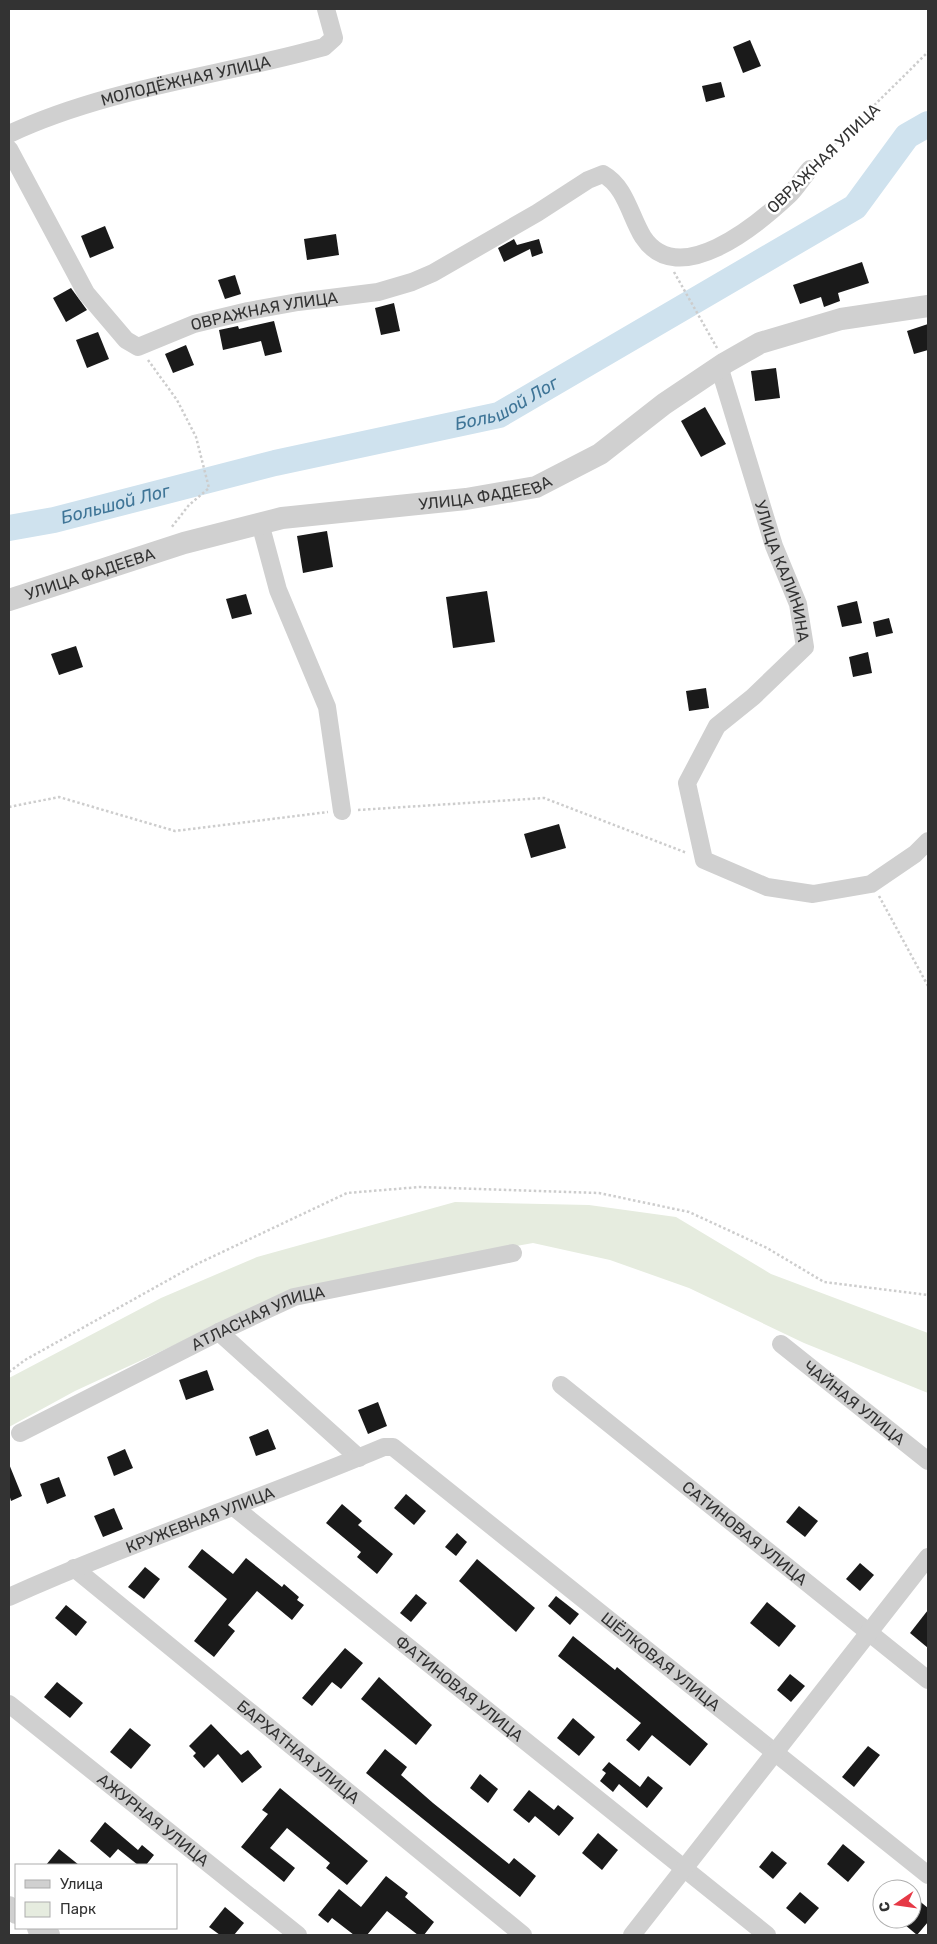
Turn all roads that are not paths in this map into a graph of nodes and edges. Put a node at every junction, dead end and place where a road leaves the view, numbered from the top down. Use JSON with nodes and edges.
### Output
{"nodes":[{"id":1,"x":326,"y":9,"type":"edge"},
{"id":2,"x":9,"y":134,"type":"edge"},
{"id":3,"x":9,"y":150,"type":"edge"},
{"id":4,"x":810,"y":169,"type":"road end"},
{"id":5,"x":928,"y":306,"type":"edge"},
{"id":6,"x":722,"y":365,"type":"junction"},
{"id":7,"x":260,"y":523,"type":"junction"},
{"id":8,"x":9,"y":600,"type":"edge"},
{"id":9,"x":342,"y":811,"type":"dead end"},
{"id":10,"x":928,"y":841,"type":"edge"},
{"id":11,"x":513,"y":1253,"type":"dead end"},
{"id":12,"x":219,"y":1332,"type":"junction"},
{"id":13,"x":781,"y":1344,"type":"dead end"},
{"id":14,"x":561,"y":1385,"type":"dead end"},
{"id":15,"x":20,"y":1434,"type":"dead end"},
{"id":16,"x":393,"y":1447,"type":"joint"},
{"id":17,"x":359,"y":1458,"type":"junction"},
{"id":18,"x":928,"y":1461,"type":"edge"},
{"id":19,"x":235,"y":1508,"type":"junction"},
{"id":20,"x":928,"y":1557,"type":"edge"},
{"id":21,"x":74,"y":1568,"type":"junction"},
{"id":22,"x":9,"y":1597,"type":"edge"},
{"id":23,"x":868,"y":1633,"type":"junction"},
{"id":24,"x":928,"y":1680,"type":"edge"},
{"id":25,"x":9,"y":1704,"type":"edge"},
{"id":26,"x":774,"y":1754,"type":"junction"},
{"id":27,"x":684,"y":1869,"type":"junction"},
{"id":28,"x":928,"y":1875,"type":"edge"},
{"id":29,"x":298,"y":1935,"type":"edge"},
{"id":30,"x":523,"y":1935,"type":"edge"},
{"id":31,"x":632,"y":1935,"type":"edge"},
{"id":32,"x":767,"y":1935,"type":"edge"}],
"edges":[{"from":1,"to":2,"type":"street","name":"МОЛОДЁЖНАЯ УЛИЦА"},
{"from":3,"to":4,"type":"street","name":"ОВРАЖНАЯ УЛИЦА"},
{"from":5,"to":6,"type":"street","name":"УЛИЦА ФАДЕЕВА"},
{"from":6,"to":7,"type":"street","name":"УЛИЦА ФАДЕЕВА"},
{"from":6,"to":10,"type":"street","name":"УЛИЦА КАЛИНИНА"},
{"from":7,"to":8,"type":"street","name":"УЛИЦА ФАДЕЕВА"},
{"from":7,"to":9,"type":"street"},
{"from":11,"to":12,"type":"street","name":"АТЛАСНАЯ УЛИЦА"},
{"from":12,"to":15,"type":"street","name":"АТЛАСНАЯ УЛИЦА"},
{"from":12,"to":17,"type":"street"},
{"from":13,"to":18,"type":"street","name":"ЧАЙНАЯ УЛИЦА"},
{"from":14,"to":23,"type":"street","name":"САТИНОВАЯ УЛИЦА"},
{"from":16,"to":17,"type":"street","name":"КРУЖЕВНАЯ УЛИЦА"},
{"from":16,"to":26,"type":"street","name":"ШЁЛКОВАЯ УЛИЦА"},
{"from":17,"to":19,"type":"street","name":"КРУЖЕВНАЯ УЛИЦА"},
{"from":19,"to":21,"type":"street","name":"КРУЖЕВНАЯ УЛИЦА"},
{"from":19,"to":27,"type":"street","name":"ФАТИНОВАЯ УЛИЦА"},
{"from":20,"to":23,"type":"street"},
{"from":21,"to":22,"type":"street","name":"КРУЖЕВНАЯ УЛИЦА"},
{"from":21,"to":30,"type":"street","name":"БАРХАТНАЯ УЛИЦА"},
{"from":23,"to":24,"type":"street","name":"САТИНОВАЯ УЛИЦА"},
{"from":23,"to":26,"type":"street"},
{"from":25,"to":29,"type":"street","name":"АЖУРНАЯ УЛИЦА"},
{"from":26,"to":27,"type":"street"},
{"from":26,"to":28,"type":"street","name":"ШЁЛКОВАЯ УЛИЦА"},
{"from":27,"to":31,"type":"street"},
{"from":27,"to":32,"type":"street","name":"ФАТИНОВАЯ УЛИЦА"}]}
